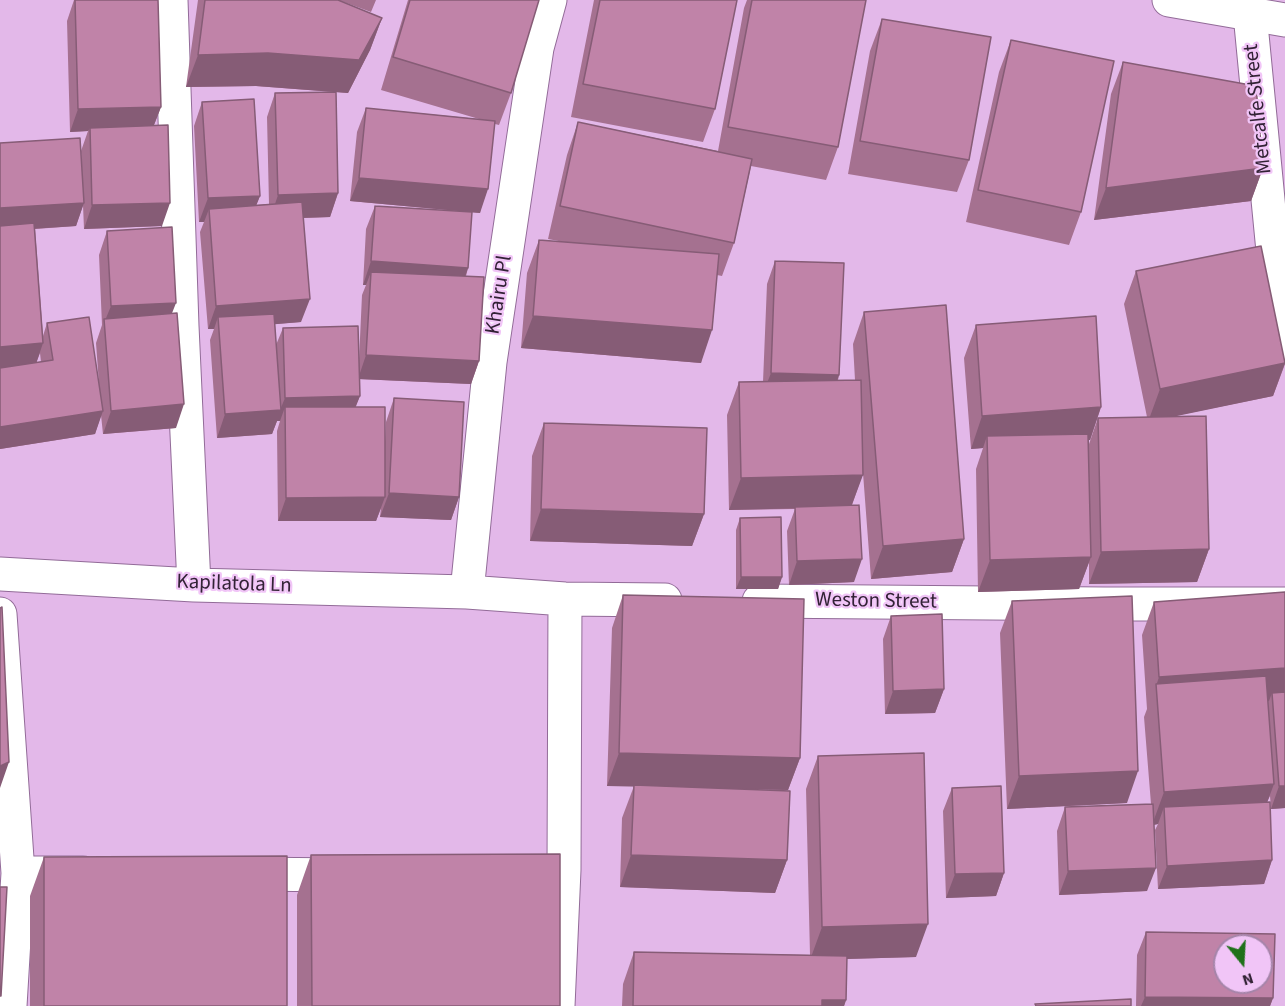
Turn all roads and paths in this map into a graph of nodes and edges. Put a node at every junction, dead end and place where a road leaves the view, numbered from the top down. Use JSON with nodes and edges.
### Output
{"nodes":[{"id":1,"x":171,"y":0,"type":"edge"},
{"id":2,"x":550,"y":0,"type":"edge"},
{"id":3,"x":1169,"y":0,"type":"edge"},
{"id":4,"x":1250,"y":14,"type":"junction"},
{"id":5,"x":1285,"y":20,"type":"edge"},
{"id":6,"x":1285,"y":346,"type":"edge"},
{"id":7,"x":0,"y":574,"type":"edge"},
{"id":8,"x":194,"y":585,"type":"junction"},
{"id":9,"x":467,"y":592,"type":"junction"},
{"id":10,"x":565,"y":599,"type":"junction"},
{"id":11,"x":694,"y":600,"type":"edge"},
{"id":12,"x":729,"y":600,"type":"edge"},
{"id":13,"x":1285,"y":604,"type":"edge"},
{"id":14,"x":0,"y":614,"type":"edge"},
{"id":15,"x":564,"y":870,"type":"junction"},
{"id":16,"x":530,"y":871,"type":"edge"},
{"id":17,"x":18,"y":873,"type":"junction"},
{"id":18,"x":111,"y":873,"type":"edge"},
{"id":19,"x":216,"y":874,"type":"edge"},
{"id":20,"x":379,"y":875,"type":"edge"},
{"id":21,"x":10,"y":1006,"type":"edge"},
{"id":22,"x":558,"y":1006,"type":"edge"}],
"edges":[{"from":1,"to":8,"type":"street"},
{"from":2,"to":9,"type":"street","name":"Khairu Pl"},
{"from":3,"to":4,"type":"street"},
{"from":4,"to":5,"type":"street"},
{"from":4,"to":6,"type":"street","name":"Metcalfe Street"},
{"from":7,"to":8,"type":"street","name":"Kapilatola Ln"},
{"from":8,"to":9,"type":"street","name":"Kapilatola Ln"},
{"from":9,"to":10,"type":"street"},
{"from":10,"to":11,"type":"street"},
{"from":10,"to":15,"type":"street"},
{"from":12,"to":13,"type":"street","name":"Weston Street"},
{"from":14,"to":17,"type":"street"},
{"from":15,"to":16,"type":"street"},
{"from":15,"to":22,"type":"street"},
{"from":17,"to":18,"type":"street"},
{"from":17,"to":21,"type":"street"},
{"from":19,"to":20,"type":"street"}]}
